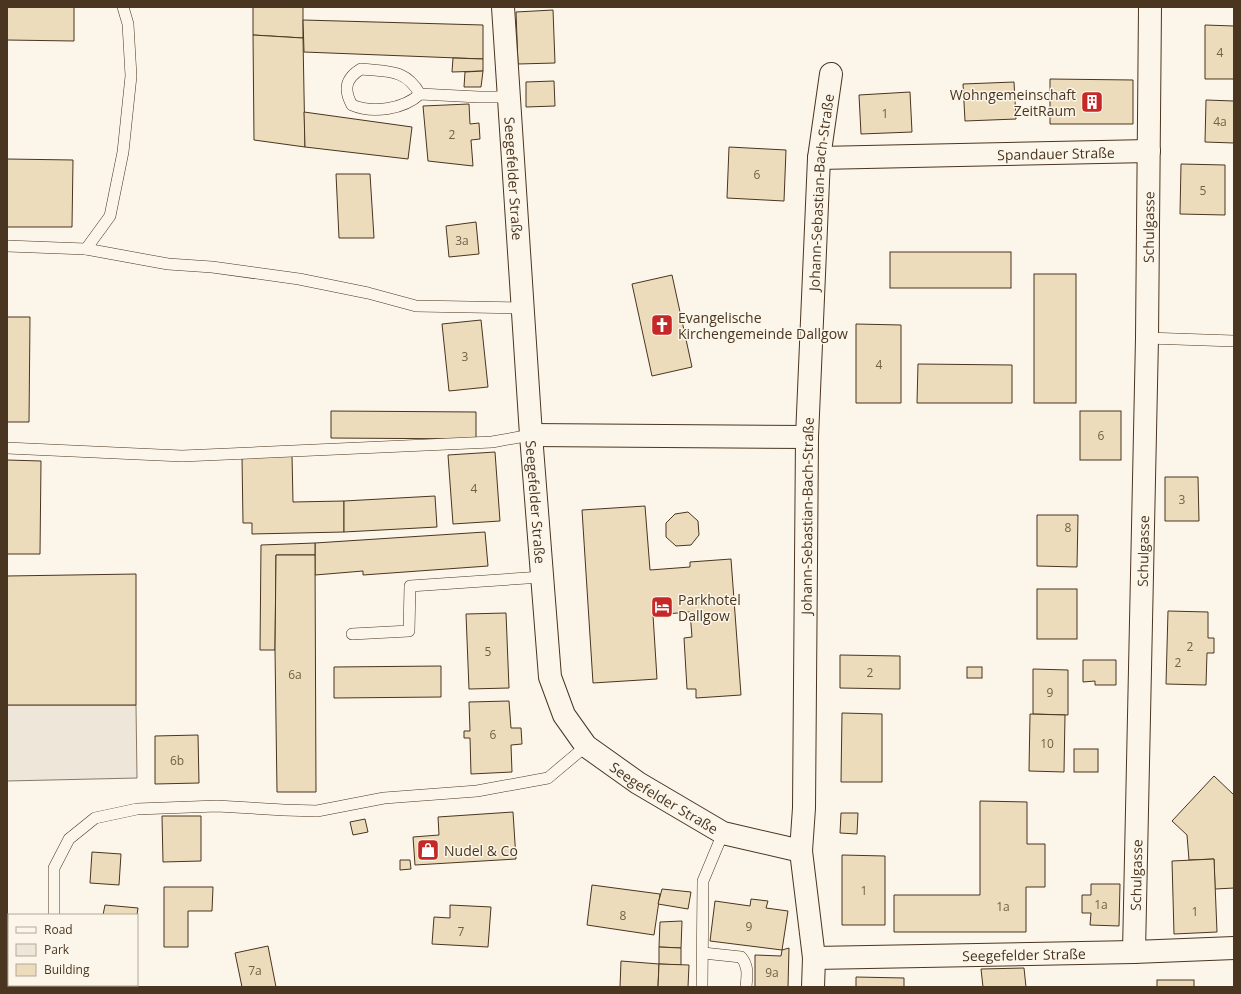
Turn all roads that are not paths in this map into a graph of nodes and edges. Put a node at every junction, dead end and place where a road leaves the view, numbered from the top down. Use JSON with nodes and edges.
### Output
{"nodes":[{"id":1,"x":123,"y":7,"type":"edge"},
{"id":2,"x":503,"y":7,"type":"edge"},
{"id":3,"x":1150,"y":7,"type":"edge"},
{"id":4,"x":830,"y":74,"type":"dead end"},
{"id":5,"x":420,"y":94,"type":"junction"},
{"id":6,"x":509,"y":96,"type":"junction"},
{"id":7,"x":1149,"y":151,"type":"junction"},
{"id":8,"x":819,"y":158,"type":"junction"},
{"id":9,"x":7,"y":246,"type":"edge"},
{"id":10,"x":86,"y":249,"type":"junction"},
{"id":11,"x":523,"y":308,"type":"junction"},
{"id":12,"x":1147,"y":338,"type":"junction"},
{"id":13,"x":1234,"y":341,"type":"edge"},
{"id":14,"x":530,"y":435,"type":"junction"},
{"id":15,"x":807,"y":437,"type":"junction"},
{"id":16,"x":7,"y":448,"type":"edge"},
{"id":17,"x":542,"y":577,"type":"junction"},
{"id":18,"x":352,"y":634,"type":"dead end"},
{"id":19,"x":586,"y":746,"type":"junction"},
{"id":20,"x":723,"y":833,"type":"junction"},
{"id":21,"x":801,"y":851,"type":"junction"},
{"id":22,"x":54,"y":914,"type":"edge"},
{"id":23,"x":1234,"y":948,"type":"edge"},
{"id":24,"x":1134,"y":952,"type":"junction"},
{"id":25,"x":702,"y":953,"type":"junction"},
{"id":26,"x":814,"y":958,"type":"junction"},
{"id":27,"x":702,"y":987,"type":"edge"},
{"id":28,"x":746,"y":987,"type":"edge"},
{"id":29,"x":813,"y":987,"type":"edge"}],
"edges":[{"from":1,"to":10,"type":"lane"},
{"from":2,"to":6,"type":"street","name":"Seegefelder Straße"},
{"from":3,"to":7,"type":"street"},
{"from":4,"to":8,"type":"street","name":"Johann-Sebastian-Bach-Straße"},
{"from":5,"to":5,"type":"lane"},
{"from":5,"to":6,"type":"lane"},
{"from":6,"to":11,"type":"street","name":"Seegefelder Straße"},
{"from":7,"to":8,"type":"street","name":"Spandauer Straße"},
{"from":7,"to":12,"type":"street","name":"Schulgasse"},
{"from":8,"to":15,"type":"street","name":"Johann-Sebastian-Bach-Straße"},
{"from":9,"to":10,"type":"lane"},
{"from":10,"to":11,"type":"lane"},
{"from":11,"to":14,"type":"street","name":"Seegefelder Straße"},
{"from":12,"to":13,"type":"lane"},
{"from":12,"to":24,"type":"street","name":"Schulgasse"},
{"from":14,"to":15,"type":"street"},
{"from":14,"to":16,"type":"lane"},
{"from":14,"to":17,"type":"street","name":"Seegefelder Straße"},
{"from":15,"to":21,"type":"street","name":"Johann-Sebastian-Bach-Straße"},
{"from":17,"to":18,"type":"lane"},
{"from":17,"to":19,"type":"street","name":"Seegefelder Straße"},
{"from":19,"to":20,"type":"street","name":"Seegefelder Straße"},
{"from":19,"to":22,"type":"lane"},
{"from":20,"to":21,"type":"street","name":"Seegefelder Straße"},
{"from":20,"to":25,"type":"lane"},
{"from":21,"to":26,"type":"street","name":"Johann-Sebastian-Bach-Straße"},
{"from":23,"to":24,"type":"street","name":"Seegefelder Straße"},
{"from":24,"to":26,"type":"street","name":"Seegefelder Straße"},
{"from":25,"to":27,"type":"lane"},
{"from":25,"to":28,"type":"lane"},
{"from":26,"to":29,"type":"street","name":"Johann-Sebastian-Bach-Straße"}]}
